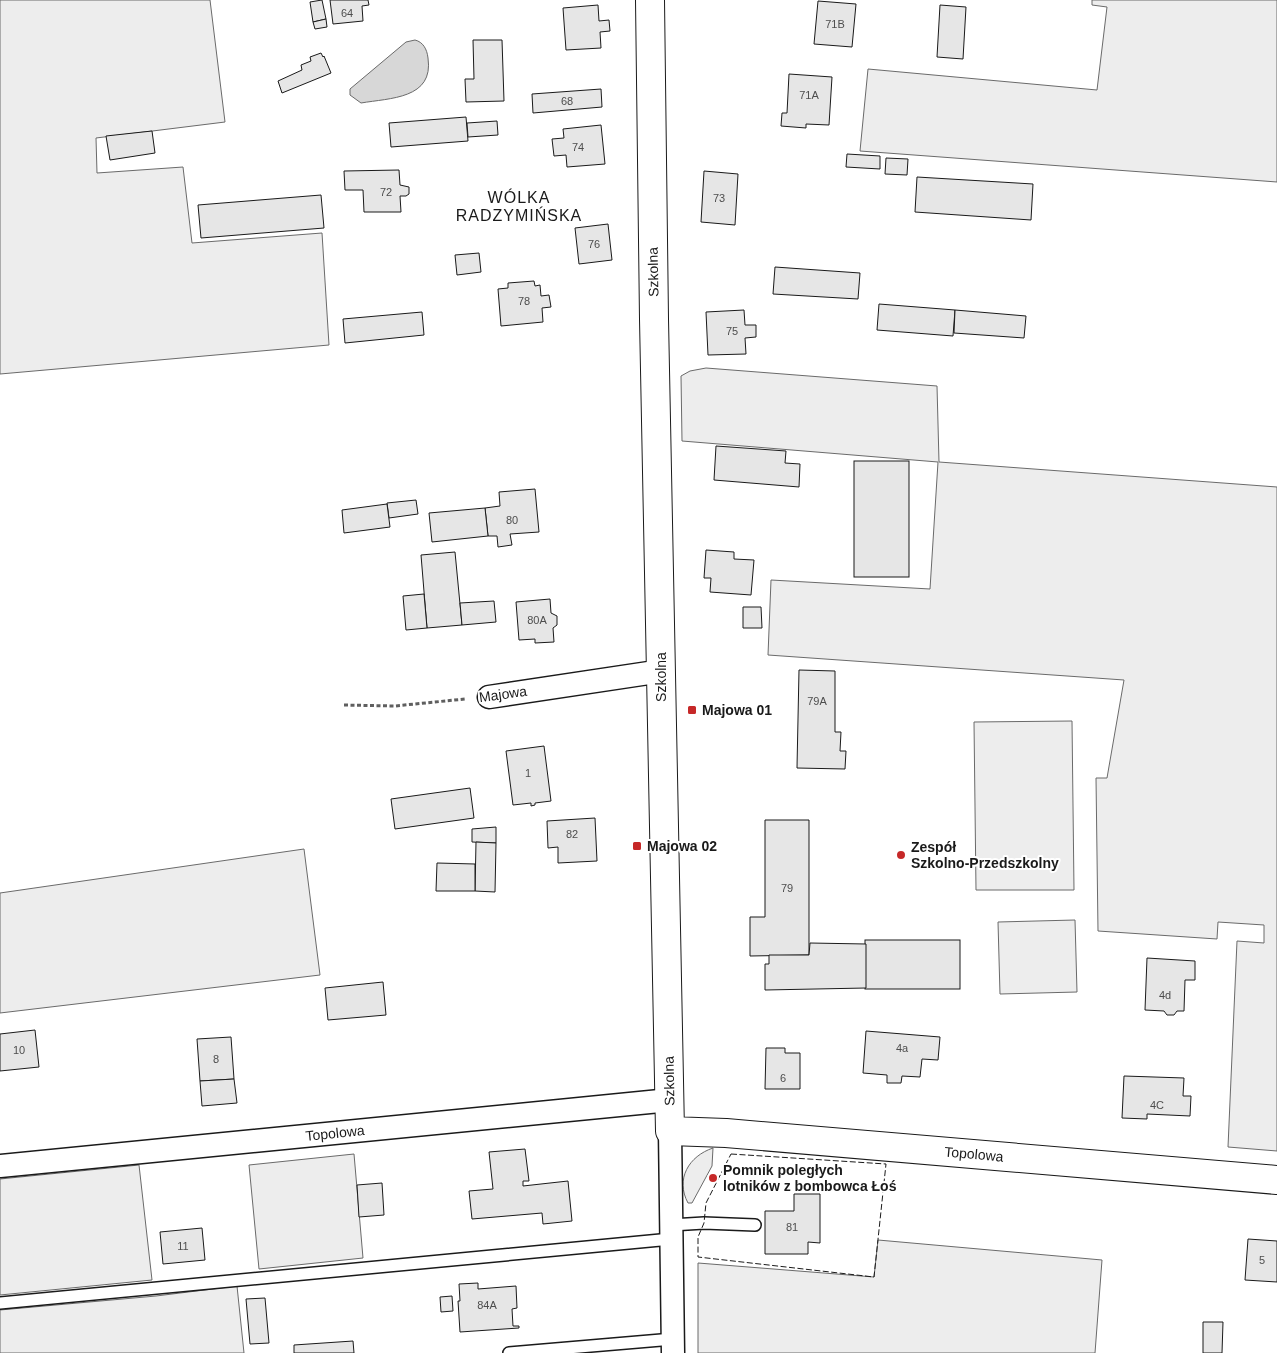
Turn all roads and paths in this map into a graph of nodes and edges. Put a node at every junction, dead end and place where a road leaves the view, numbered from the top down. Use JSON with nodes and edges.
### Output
{"nodes":[{"id":1,"x":650,"y":0,"type":"edge"},
{"id":2,"x":662,"y":671,"type":"junction"},
{"id":3,"x":489,"y":697,"type":"joint"},
{"id":4,"x":344,"y":705,"type":"dead end"},
{"id":5,"x":670,"y":1100,"type":"junction"},
{"id":6,"x":670,"y":1131,"type":"junction"},
{"id":7,"x":0,"y":1166,"type":"edge"},
{"id":8,"x":1277,"y":1180,"type":"edge"},
{"id":9,"x":755,"y":1225,"type":"dead end"},
{"id":10,"x":671,"y":1232,"type":"junction"},
{"id":11,"x":0,"y":1304,"type":"edge"},
{"id":12,"x":673,"y":1346,"type":"edge"},
{"id":13,"x":509,"y":1353,"type":"edge"}],
"edges":[{"from":1,"to":2,"type":"street","name":"Szkolna"},
{"from":2,"to":3,"type":"street","name":"Majowa"},
{"from":2,"to":5,"type":"street","name":"Szkolna"},
{"from":3,"to":4,"type":"path","name":"Majowa"},
{"from":5,"to":6,"type":"street","name":"Szkolna"},
{"from":5,"to":7,"type":"street","name":"Topolowa"},
{"from":6,"to":8,"type":"street","name":"Topolowa"},
{"from":6,"to":10,"type":"street","name":"Szkolna"},
{"from":9,"to":10,"type":"lane"},
{"from":10,"to":11,"type":"lane"},
{"from":10,"to":12,"type":"street","name":"Szkolna"},
{"from":12,"to":13,"type":"lane"}]}
